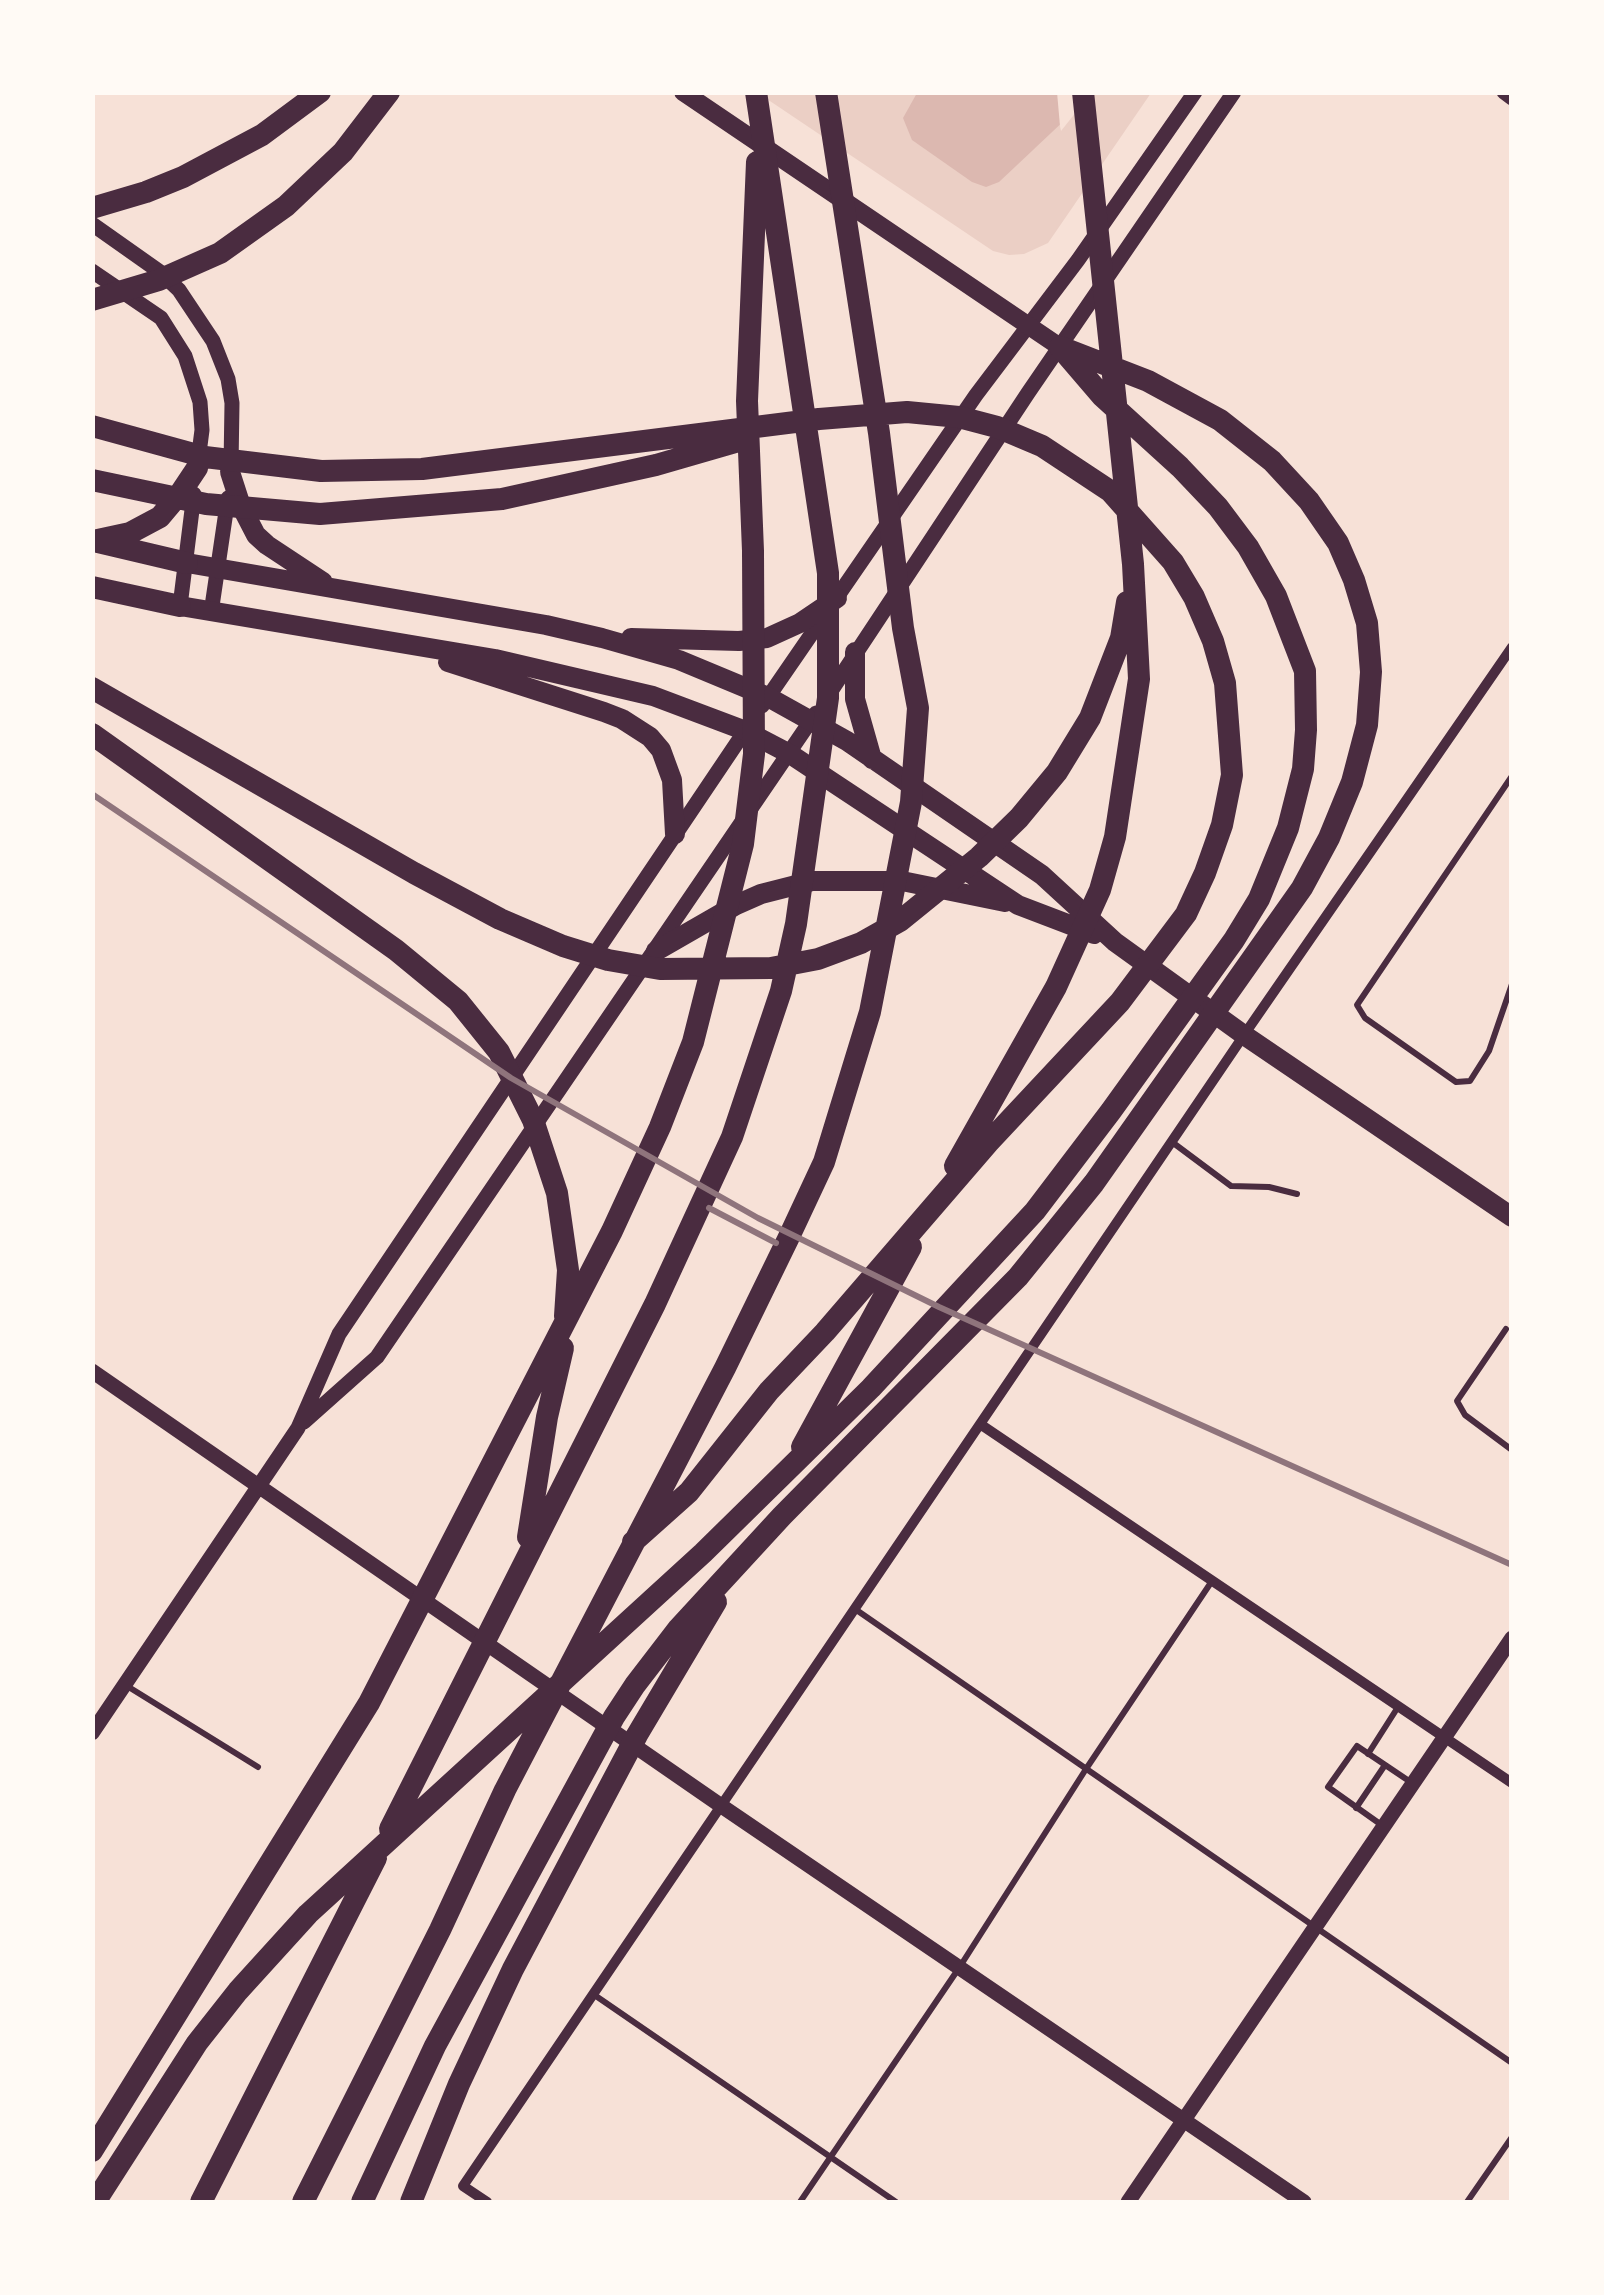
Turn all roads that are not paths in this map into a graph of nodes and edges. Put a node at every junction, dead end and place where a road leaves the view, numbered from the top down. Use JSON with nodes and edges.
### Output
{"nodes":[{"id":1,"x":320,"y":92,"type":"edge"},
{"id":2,"x":389,"y":92,"type":"edge"},
{"id":3,"x":683,"y":92,"type":"edge"},
{"id":4,"x":826,"y":92,"type":"edge"},
{"id":5,"x":1083,"y":92,"type":"edge"},
{"id":6,"x":1195,"y":92,"type":"edge"},
{"id":7,"x":1234,"y":92,"type":"edge"},
{"id":8,"x":1504,"y":92,"type":"edge"},
{"id":9,"x":1512,"y":98,"type":"edge"},
{"id":10,"x":758,"y":103,"type":"edge"},
{"id":11,"x":92,"y":208,"type":"edge"},
{"id":12,"x":92,"y":224,"type":"edge"},
{"id":13,"x":92,"y":271,"type":"edge"},
{"id":14,"x":92,"y":300,"type":"edge"},
{"id":15,"x":1028,"y":326,"type":"junction"},
{"id":16,"x":1060,"y":347,"type":"junction"},
{"id":17,"x":819,"y":419,"type":"junction"},
{"id":18,"x":92,"y":426,"type":"edge"},
{"id":19,"x":197,"y":468,"type":"junction"},
{"id":20,"x":230,"y":472,"type":"junction"},
{"id":21,"x":92,"y":480,"type":"edge"},
{"id":22,"x":93,"y":541,"type":"edge"},
{"id":23,"x":186,"y":564,"type":"junction"},
{"id":24,"x":1133,"y":564,"type":"junction"},
{"id":25,"x":220,"y":569,"type":"junction"},
{"id":26,"x":92,"y":586,"type":"edge"},
{"id":27,"x":333,"y":588,"type":"junction"},
{"id":28,"x":837,"y":598,"type":"junction"},
{"id":29,"x":180,"y":606,"type":"junction"},
{"id":30,"x":212,"y":613,"type":"junction"},
{"id":31,"x":602,"y":638,"type":"junction"},
{"id":32,"x":384,"y":642,"type":"junction"},
{"id":33,"x":1511,"y":649,"type":"edge"},
{"id":34,"x":856,"y":652,"type":"junction"},
{"id":35,"x":92,"y":688,"type":"edge"},
{"id":36,"x":768,"y":698,"type":"junction"},
{"id":37,"x":811,"y":721,"type":"junction"},
{"id":38,"x":746,"y":731,"type":"junction"},
{"id":39,"x":92,"y":734,"type":"edge"},
{"id":40,"x":790,"y":754,"type":"junction"},
{"id":41,"x":872,"y":759,"type":"junction"},
{"id":42,"x":1512,"y":776,"type":"edge"},
{"id":43,"x":675,"y":834,"type":"junction"},
{"id":44,"x":1018,"y":905,"type":"junction"},
{"id":45,"x":1115,"y":942,"type":"junction"},
{"id":46,"x":656,"y":951,"type":"junction"},
{"id":47,"x":1512,"y":984,"type":"edge"},
{"id":48,"x":1244,"y":1035,"type":"junction"},
{"id":49,"x":1172,"y":1142,"type":"junction"},
{"id":50,"x":1298,"y":1194,"type":"dead end"},
{"id":51,"x":1512,"y":1218,"type":"edge"},
{"id":52,"x":1506,"y":1330,"type":"dead end"},
{"id":53,"x":92,"y":1371,"type":"edge"},
{"id":54,"x":980,"y":1424,"type":"junction"},
{"id":55,"x":298,"y":1428,"type":"junction"},
{"id":56,"x":1512,"y":1450,"type":"edge"},
{"id":57,"x":258,"y":1486,"type":"junction"},
{"id":58,"x":633,"y":1542,"type":"junction"},
{"id":59,"x":524,"y":1560,"type":"junction"},
{"id":60,"x":1212,"y":1581,"type":"junction"},
{"id":61,"x":854,"y":1608,"type":"junction"},
{"id":62,"x":1512,"y":1638,"type":"edge"},
{"id":63,"x":126,"y":1685,"type":"junction"},
{"id":64,"x":1398,"y":1707,"type":"junction"},
{"id":65,"x":92,"y":1733,"type":"edge"},
{"id":66,"x":1444,"y":1738,"type":"junction"},
{"id":67,"x":1368,"y":1754,"type":"junction"},
{"id":68,"x":1385,"y":1765,"type":"junction"},
{"id":69,"x":258,"y":1767,"type":"dead end"},
{"id":70,"x":1086,"y":1769,"type":"junction"},
{"id":71,"x":1413,"y":1784,"type":"junction"},
{"id":72,"x":1512,"y":1784,"type":"edge"},
{"id":73,"x":720,"y":1805,"type":"junction"},
{"id":74,"x":1356,"y":1808,"type":"junction"},
{"id":75,"x":1383,"y":1826,"type":"junction"},
{"id":76,"x":1315,"y":1927,"type":"junction"},
{"id":77,"x":959,"y":1968,"type":"junction"},
{"id":78,"x":594,"y":1994,"type":"junction"},
{"id":79,"x":1512,"y":2063,"type":"edge"},
{"id":80,"x":1184,"y":2120,"type":"junction"},
{"id":81,"x":1512,"y":2137,"type":"edge"},
{"id":82,"x":92,"y":2151,"type":"edge"},
{"id":83,"x":830,"y":2157,"type":"junction"},
{"id":84,"x":95,"y":2202,"type":"edge"},
{"id":85,"x":201,"y":2202,"type":"edge"},
{"id":86,"x":303,"y":2202,"type":"edge"},
{"id":87,"x":362,"y":2202,"type":"edge"},
{"id":88,"x":411,"y":2202,"type":"edge"},
{"id":89,"x":487,"y":2202,"type":"edge"},
{"id":90,"x":800,"y":2202,"type":"edge"},
{"id":91,"x":896,"y":2202,"type":"edge"},
{"id":92,"x":1128,"y":2202,"type":"edge"},
{"id":93,"x":1304,"y":2202,"type":"edge"},
{"id":94,"x":1467,"y":2202,"type":"edge"}],
"edges":[{"from":1,"to":11,"type":"highway"},
{"from":2,"to":14,"type":"highway"},
{"from":3,"to":15,"type":"main road"},
{"from":4,"to":58,"type":"highway"},
{"from":5,"to":24,"type":"highway"},
{"from":6,"to":15,"type":"street"},
{"from":7,"to":16,"type":"street"},
{"from":8,"to":9,"type":"street"},
{"from":10,"to":59,"type":"highway"},
{"from":10,"to":82,"type":"highway"},
{"from":12,"to":20,"type":"street"},
{"from":13,"to":19,"type":"street"},
{"from":15,"to":16,"type":"main road"},
{"from":15,"to":28,"type":"street"},
{"from":16,"to":34,"type":"street"},
{"from":16,"to":84,"type":"highway"},
{"from":16,"to":87,"type":"highway"},
{"from":17,"to":18,"type":"highway"},
{"from":17,"to":21,"type":"highway"},
{"from":17,"to":58,"type":"highway"},
{"from":19,"to":22,"type":"highway"},
{"from":19,"to":23,"type":"street"},
{"from":20,"to":25,"type":"street"},
{"from":20,"to":27,"type":"main road"},
{"from":22,"to":23,"type":"highway"},
{"from":23,"to":25,"type":"main road"},
{"from":23,"to":29,"type":"street"},
{"from":24,"to":35,"type":"highway"},
{"from":24,"to":88,"type":"highway"},
{"from":25,"to":27,"type":"main road"},
{"from":25,"to":30,"type":"street"},
{"from":26,"to":29,"type":"highway"},
{"from":27,"to":31,"type":"main road"},
{"from":28,"to":31,"type":"main road"},
{"from":28,"to":36,"type":"street"},
{"from":29,"to":30,"type":"main road"},
{"from":30,"to":32,"type":"main road"},
{"from":31,"to":36,"type":"main road"},
{"from":32,"to":38,"type":"main road"},
{"from":32,"to":43,"type":"main road"},
{"from":33,"to":48,"type":"street"},
{"from":34,"to":37,"type":"street"},
{"from":34,"to":41,"type":"main road"},
{"from":36,"to":37,"type":"main road"},
{"from":36,"to":38,"type":"street"},
{"from":37,"to":40,"type":"street"},
{"from":37,"to":41,"type":"main road"},
{"from":38,"to":40,"type":"main road"},
{"from":38,"to":43,"type":"street"},
{"from":39,"to":59,"type":"highway"},
{"from":40,"to":44,"type":"main road"},
{"from":40,"to":46,"type":"street"},
{"from":41,"to":45,"type":"main road"},
{"from":42,"to":47,"type":"lane"},
{"from":43,"to":55,"type":"street"},
{"from":44,"to":45,"type":"main road"},
{"from":44,"to":46,"type":"main road"},
{"from":45,"to":48,"type":"main road"},
{"from":46,"to":55,"type":"street"},
{"from":48,"to":49,"type":"street"},
{"from":48,"to":51,"type":"main road"},
{"from":49,"to":50,"type":"lane"},
{"from":49,"to":54,"type":"street"},
{"from":52,"to":56,"type":"lane"},
{"from":53,"to":57,"type":"street"},
{"from":54,"to":60,"type":"street"},
{"from":54,"to":61,"type":"street"},
{"from":55,"to":57,"type":"street"},
{"from":57,"to":63,"type":"street"},
{"from":57,"to":73,"type":"street"},
{"from":58,"to":86,"type":"highway"},
{"from":59,"to":85,"type":"highway"},
{"from":60,"to":64,"type":"street"},
{"from":60,"to":70,"type":"lane"},
{"from":61,"to":70,"type":"lane"},
{"from":61,"to":73,"type":"street"},
{"from":62,"to":66,"type":"street"},
{"from":63,"to":65,"type":"street"},
{"from":63,"to":69,"type":"lane"},
{"from":64,"to":66,"type":"street"},
{"from":64,"to":67,"type":"lane"},
{"from":66,"to":71,"type":"street"},
{"from":66,"to":72,"type":"street"},
{"from":67,"to":68,"type":"lane"},
{"from":67,"to":74,"type":"lane"},
{"from":68,"to":71,"type":"lane"},
{"from":68,"to":74,"type":"lane"},
{"from":70,"to":76,"type":"lane"},
{"from":70,"to":77,"type":"lane"},
{"from":71,"to":75,"type":"street"},
{"from":73,"to":77,"type":"street"},
{"from":73,"to":78,"type":"street"},
{"from":74,"to":75,"type":"lane"},
{"from":75,"to":76,"type":"street"},
{"from":76,"to":79,"type":"lane"},
{"from":76,"to":80,"type":"street"},
{"from":77,"to":80,"type":"street"},
{"from":77,"to":83,"type":"lane"},
{"from":78,"to":83,"type":"lane"},
{"from":78,"to":89,"type":"street"},
{"from":80,"to":92,"type":"street"},
{"from":80,"to":93,"type":"street"},
{"from":81,"to":94,"type":"lane"},
{"from":83,"to":90,"type":"lane"},
{"from":83,"to":91,"type":"lane"}]}
